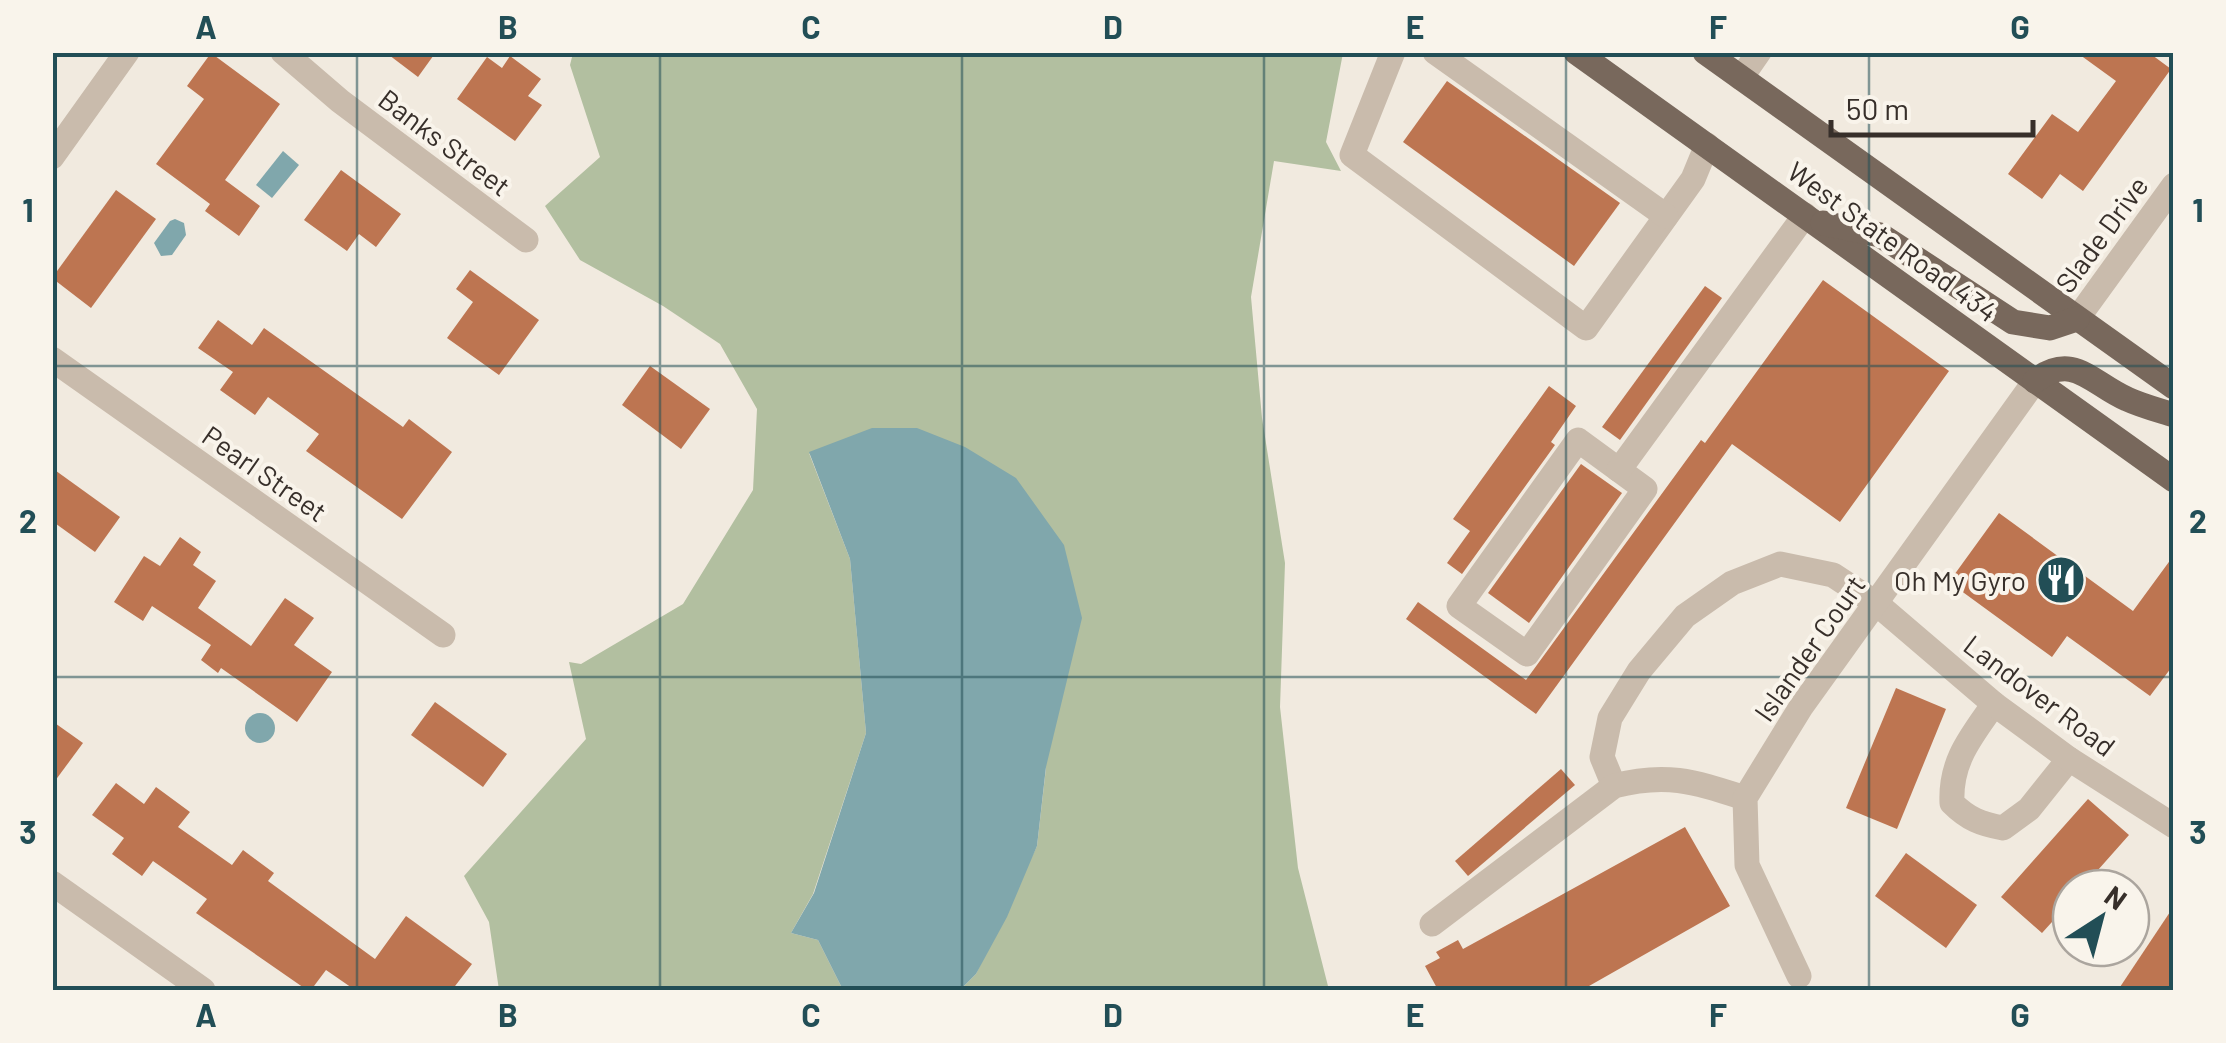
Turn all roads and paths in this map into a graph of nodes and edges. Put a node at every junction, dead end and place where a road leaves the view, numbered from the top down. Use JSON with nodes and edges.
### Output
{"nodes":[{"id":1,"x":128,"y":52,"type":"edge"},
{"id":2,"x":284,"y":52,"type":"edge"},
{"id":3,"x":1392,"y":52,"type":"edge"},
{"id":4,"x":1435,"y":52,"type":"edge"},
{"id":5,"x":1576,"y":52,"type":"edge"},
{"id":6,"x":1705,"y":52,"type":"edge"},
{"id":7,"x":1759,"y":52,"type":"edge"},
{"id":8,"x":1741,"y":78,"type":"junction"},
{"id":9,"x":1707,"y":145,"type":"junction"},
{"id":10,"x":52,"y":157,"type":"edge"},
{"id":11,"x":2174,"y":186,"type":"edge"},
{"id":12,"x":1666,"y":216,"type":"junction"},
{"id":13,"x":1809,"y":218,"type":"junction"},
{"id":14,"x":526,"y":240,"type":"dead end"},
{"id":15,"x":2077,"y":319,"type":"junction"},
{"id":16,"x":52,"y":359,"type":"edge"},
{"id":17,"x":2035,"y":381,"type":"junction"},
{"id":18,"x":2174,"y":387,"type":"edge"},
{"id":19,"x":2174,"y":414,"type":"edge"},
{"id":20,"x":1619,"y":470,"type":"junction"},
{"id":21,"x":2174,"y":480,"type":"edge"},
{"id":22,"x":1877,"y":604,"type":"junction"},
{"id":23,"x":444,"y":635,"type":"dead end"},
{"id":24,"x":1994,"y":704,"type":"junction"},
{"id":25,"x":2069,"y":760,"type":"junction"},
{"id":26,"x":1614,"y":786,"type":"junction"},
{"id":27,"x":1745,"y":798,"type":"junction"},
{"id":28,"x":2174,"y":826,"type":"edge"},
{"id":29,"x":52,"y":883,"type":"edge"},
{"id":30,"x":1432,"y":924,"type":"dead end"},
{"id":31,"x":1799,"y":976,"type":"dead end"},
{"id":32,"x":202,"y":990,"type":"edge"}],
"edges":[{"from":1,"to":10,"type":"street"},
{"from":2,"to":14,"type":"street","name":"Banks Street"},
{"from":3,"to":12,"type":"street"},
{"from":4,"to":12,"type":"street"},
{"from":5,"to":9,"type":"main road","name":"West State Road 434"},
{"from":6,"to":8,"type":"main road"},
{"from":7,"to":8,"type":"street"},
{"from":8,"to":15,"type":"main road"},
{"from":9,"to":12,"type":"street"},
{"from":9,"to":13,"type":"main road","name":"West State Road 434"},
{"from":11,"to":15,"type":"street","name":"Slade Drive"},
{"from":13,"to":15,"type":"main road"},
{"from":13,"to":17,"type":"main road","name":"West State Road 434"},
{"from":13,"to":20,"type":"street"},
{"from":15,"to":18,"type":"main road"},
{"from":16,"to":23,"type":"street","name":"Pearl Street"},
{"from":17,"to":19,"type":"main road"},
{"from":17,"to":21,"type":"main road","name":"West State Road 434"},
{"from":17,"to":22,"type":"street","name":"Islander Court"},
{"from":20,"to":20,"type":"street"},
{"from":22,"to":24,"type":"street","name":"Landover Road"},
{"from":22,"to":26,"type":"street","name":"Landover Road"},
{"from":22,"to":27,"type":"street","name":"Islander Court"},
{"from":24,"to":25,"type":"street","name":"Landover Road"},
{"from":24,"to":25,"type":"street"},
{"from":25,"to":28,"type":"street","name":"Landover Road"},
{"from":26,"to":27,"type":"street"},
{"from":26,"to":30,"type":"street"},
{"from":27,"to":31,"type":"street"},
{"from":29,"to":32,"type":"street"}]}
